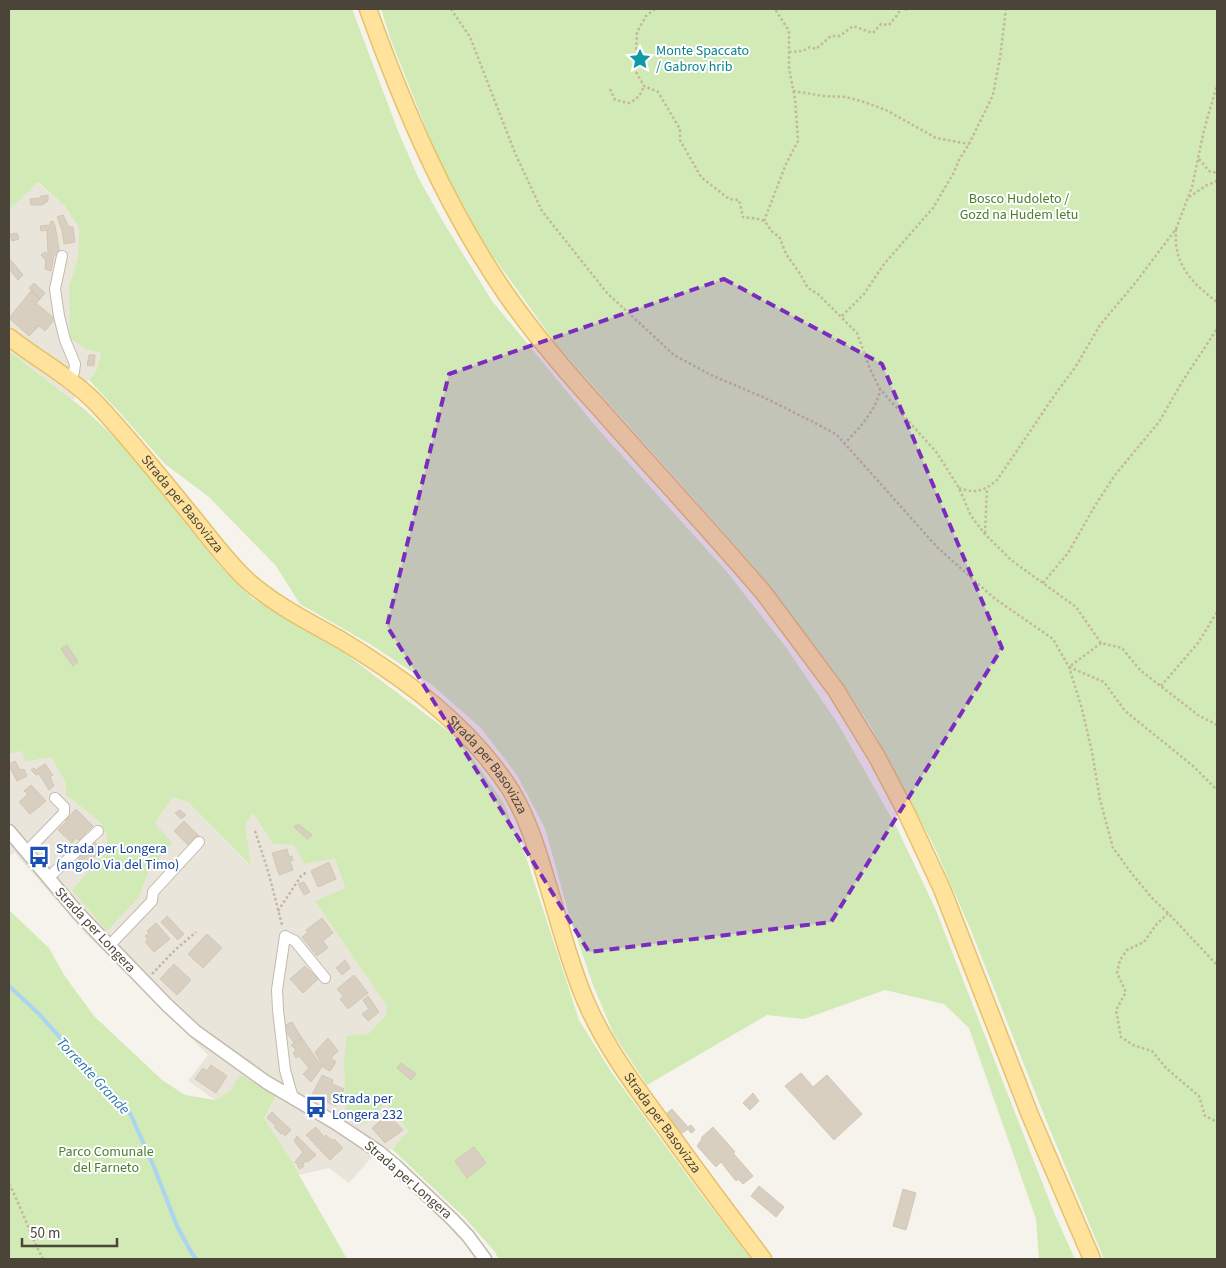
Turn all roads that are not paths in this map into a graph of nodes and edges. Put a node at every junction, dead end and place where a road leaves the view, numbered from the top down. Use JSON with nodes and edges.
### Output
{"nodes":[{"id":1,"x":368,"y":9,"type":"edge"},
{"id":2,"x":62,"y":256,"type":"dead end"},
{"id":3,"x":9,"y":337,"type":"edge"},
{"id":4,"x":69,"y":379,"type":"junction"},
{"id":5,"x":55,"y":798,"type":"dead end"},
{"id":6,"x":9,"y":831,"type":"edge"},
{"id":7,"x":98,"y":831,"type":"dead end"},
{"id":8,"x":200,"y":842,"type":"dead end"},
{"id":9,"x":27,"y":852,"type":"junction"},
{"id":10,"x":48,"y":878,"type":"junction"},
{"id":11,"x":109,"y":946,"type":"junction"},
{"id":12,"x":325,"y":978,"type":"dead end"},
{"id":13,"x":293,"y":1098,"type":"junction"},
{"id":14,"x":486,"y":1259,"type":"edge"},
{"id":15,"x":763,"y":1259,"type":"edge"},
{"id":16,"x":1092,"y":1259,"type":"edge"}],
"edges":[{"from":1,"to":16,"type":"main road"},
{"from":2,"to":4,"type":"street"},
{"from":3,"to":4,"type":"main road","name":"Strada per Basovizza"},
{"from":4,"to":15,"type":"main road","name":"Strada per Basovizza"},
{"from":5,"to":9,"type":"street"},
{"from":6,"to":9,"type":"street","name":"Strada per Longera"},
{"from":7,"to":10,"type":"street"},
{"from":8,"to":11,"type":"street"},
{"from":9,"to":10,"type":"street","name":"Strada per Longera"},
{"from":10,"to":11,"type":"street","name":"Strada per Longera"},
{"from":11,"to":13,"type":"street","name":"Strada per Longera"},
{"from":12,"to":13,"type":"street"},
{"from":13,"to":14,"type":"street","name":"Strada per Longera"}]}
